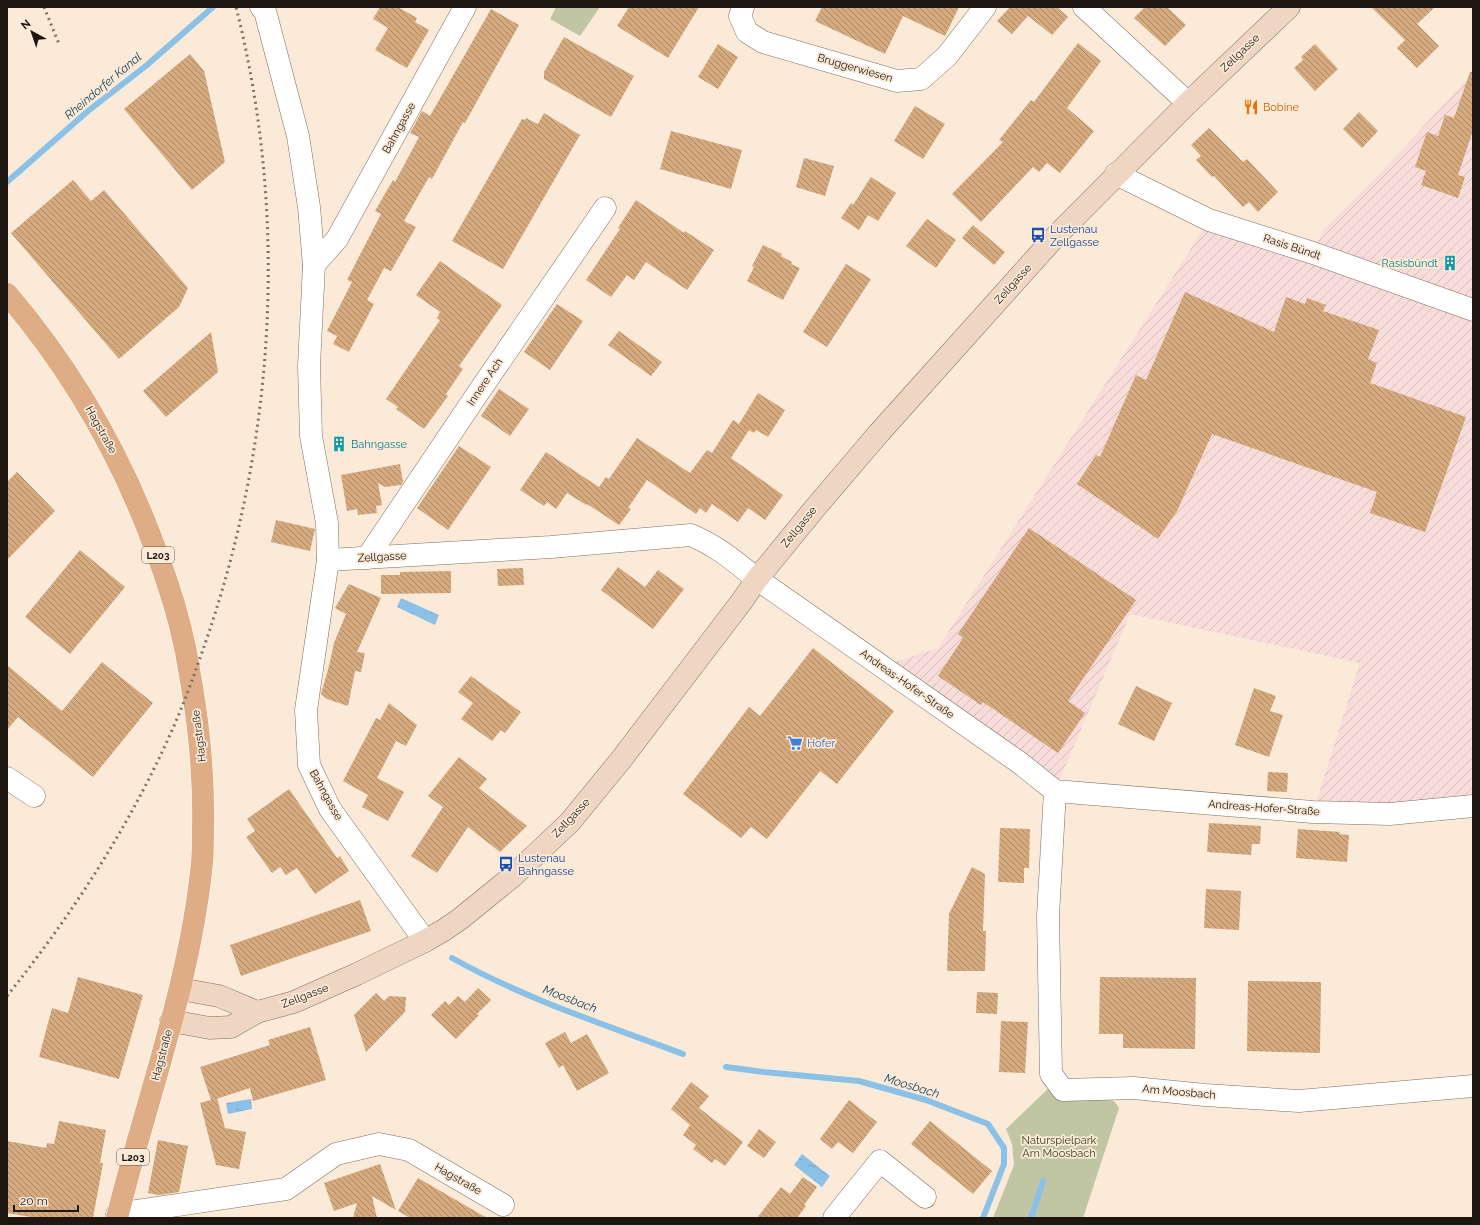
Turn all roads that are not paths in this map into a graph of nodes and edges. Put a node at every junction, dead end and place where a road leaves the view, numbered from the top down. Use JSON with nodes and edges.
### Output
{"nodes":[{"id":1,"x":261,"y":7,"type":"edge"},
{"id":2,"x":465,"y":7,"type":"edge"},
{"id":3,"x":743,"y":7,"type":"edge"},
{"id":4,"x":985,"y":7,"type":"edge"},
{"id":5,"x":1084,"y":7,"type":"edge"},
{"id":6,"x":1289,"y":7,"type":"edge"},
{"id":7,"x":1188,"y":103,"type":"junction"},
{"id":8,"x":1116,"y":174,"type":"junction"},
{"id":9,"x":605,"y":208,"type":"dead end"},
{"id":10,"x":314,"y":265,"type":"junction"},
{"id":11,"x":7,"y":294,"type":"edge"},
{"id":12,"x":1473,"y":310,"type":"edge"},
{"id":13,"x":368,"y":558,"type":"junction"},
{"id":14,"x":328,"y":560,"type":"junction"},
{"id":15,"x":757,"y":579,"type":"junction"},
{"id":16,"x":7,"y":778,"type":"edge"},
{"id":17,"x":1055,"y":791,"type":"junction"},
{"id":18,"x":34,"y":796,"type":"dead end"},
{"id":19,"x":1473,"y":806,"type":"edge"},
{"id":20,"x":425,"y":941,"type":"junction"},
{"id":21,"x":180,"y":989,"type":"junction"},
{"id":22,"x":257,"y":1012,"type":"junction"},
{"id":23,"x":171,"y":1021,"type":"junction"},
{"id":24,"x":1473,"y":1086,"type":"edge"},
{"id":25,"x":925,"y":1197,"type":"dead end"},
{"id":26,"x":503,"y":1205,"type":"dead end"},
{"id":27,"x":117,"y":1216,"type":"edge"},
{"id":28,"x":834,"y":1218,"type":"edge"}],
"edges":[{"from":1,"to":10,"type":"street","name":"Bahngasse"},
{"from":2,"to":10,"type":"street","name":"Bahngasse"},
{"from":3,"to":4,"type":"street","name":"Bruggerwiesen"},
{"from":5,"to":7,"type":"street"},
{"from":6,"to":7,"type":"main road","name":"Zellgasse"},
{"from":7,"to":8,"type":"main road","name":"Zellgasse"},
{"from":8,"to":12,"type":"street","name":"Rasis Bündt"},
{"from":8,"to":15,"type":"main road","name":"Zellgasse"},
{"from":9,"to":13,"type":"street","name":"Innere Ach"},
{"from":10,"to":14,"type":"street","name":"Bahngasse"},
{"from":11,"to":21,"type":"main road","name":"Hagstraße","number":"L203"},
{"from":13,"to":14,"type":"street","name":"Zellgasse"},
{"from":13,"to":15,"type":"street","name":"Zellgasse"},
{"from":14,"to":20,"type":"street","name":"Bahngasse"},
{"from":15,"to":17,"type":"street","name":"Andreas-Hofer-Straße"},
{"from":15,"to":20,"type":"main road","name":"Zellgasse"},
{"from":16,"to":18,"type":"street"},
{"from":17,"to":19,"type":"street","name":"Andreas-Hofer-Straße"},
{"from":17,"to":24,"type":"street","name":"Am Moosbach"},
{"from":20,"to":22,"type":"main road","name":"Zellgasse"},
{"from":21,"to":22,"type":"main road"},
{"from":21,"to":23,"type":"main road","name":"Hagstraße","number":"L203"},
{"from":22,"to":23,"type":"main road","name":"Zellgasse"},
{"from":23,"to":27,"type":"main road","name":"Hagstraße","number":"L203"},
{"from":25,"to":28,"type":"street"},
{"from":26,"to":27,"type":"street","name":"Hagstraße"}]}
